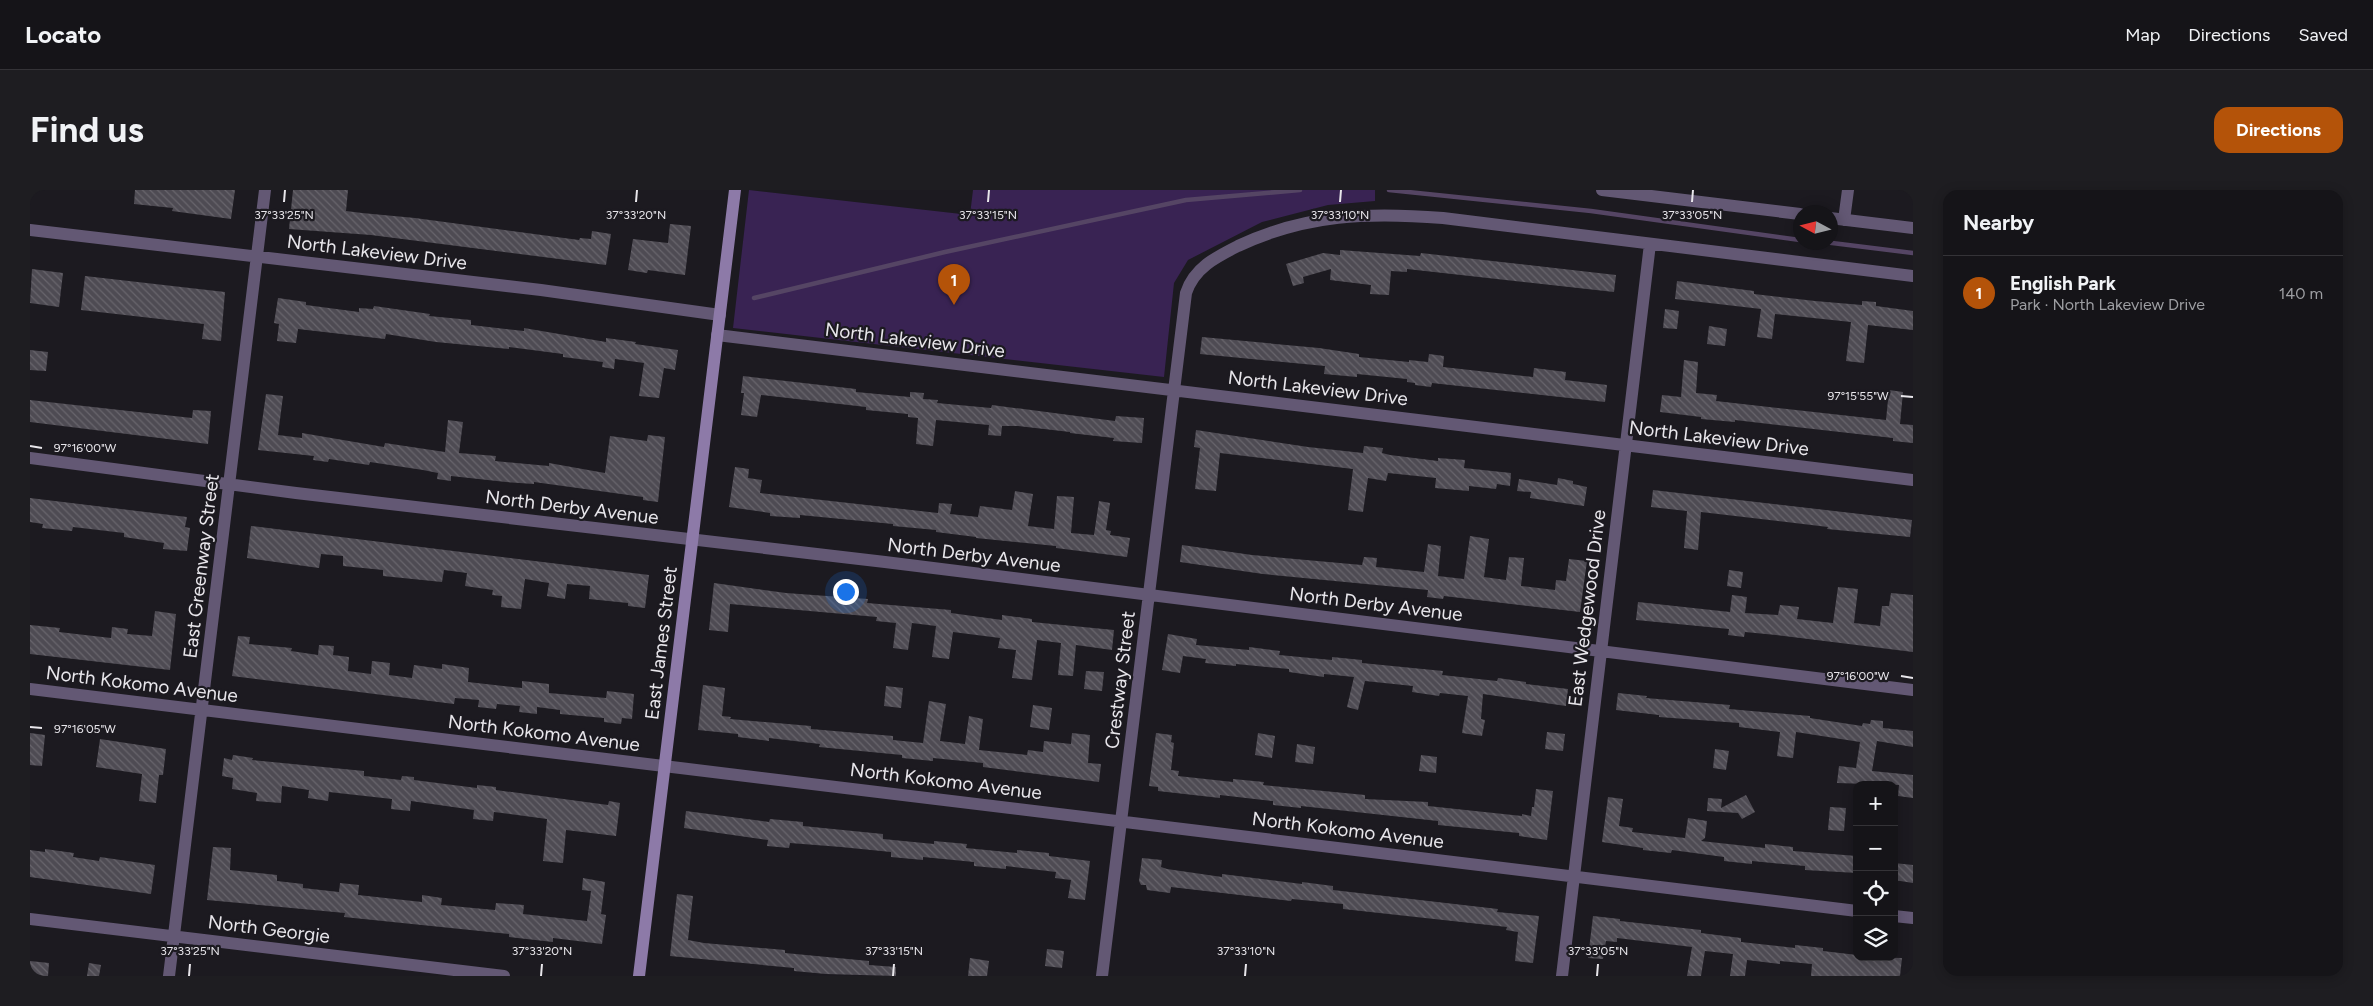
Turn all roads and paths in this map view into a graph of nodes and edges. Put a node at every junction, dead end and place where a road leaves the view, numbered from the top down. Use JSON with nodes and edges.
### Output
{"nodes":[{"id":1,"x":265,"y":190,"type":"edge"},
{"id":2,"x":735,"y":190,"type":"edge"},
{"id":3,"x":1602,"y":190,"type":"edge"},
{"id":4,"x":1848,"y":190,"type":"edge"},
{"id":5,"x":1793,"y":213,"type":"edge"},
{"id":6,"x":1838,"y":219,"type":"edge"},
{"id":7,"x":1844,"y":220,"type":"junction"},
{"id":8,"x":1913,"y":228,"type":"edge"},
{"id":9,"x":30,"y":230,"type":"edge"},
{"id":10,"x":1650,"y":244,"type":"junction"},
{"id":11,"x":257,"y":258,"type":"junction"},
{"id":12,"x":1913,"y":276,"type":"edge"},
{"id":13,"x":720,"y":315,"type":"junction"},
{"id":14,"x":717,"y":335,"type":"junction"},
{"id":15,"x":1174,"y":389,"type":"junction"},
{"id":16,"x":1626,"y":446,"type":"junction"},
{"id":17,"x":30,"y":458,"type":"edge"},
{"id":18,"x":1913,"y":480,"type":"edge"},
{"id":19,"x":230,"y":484,"type":"junction"},
{"id":20,"x":692,"y":540,"type":"junction"},
{"id":21,"x":1149,"y":595,"type":"junction"},
{"id":22,"x":1601,"y":651,"type":"junction"},
{"id":23,"x":30,"y":689,"type":"edge"},
{"id":24,"x":1913,"y":690,"type":"edge"},
{"id":25,"x":202,"y":710,"type":"junction"},
{"id":26,"x":665,"y":766,"type":"junction"},
{"id":27,"x":1121,"y":821,"type":"junction"},
{"id":28,"x":1574,"y":877,"type":"junction"},
{"id":29,"x":1853,"y":911,"type":"edge"},
{"id":30,"x":1898,"y":916,"type":"edge"},
{"id":31,"x":1913,"y":918,"type":"edge"},
{"id":32,"x":30,"y":919,"type":"edge"},
{"id":33,"x":174,"y":936,"type":"junction"},
{"id":34,"x":169,"y":976,"type":"edge"},
{"id":35,"x":504,"y":976,"type":"edge"},
{"id":36,"x":639,"y":976,"type":"edge"},
{"id":37,"x":1102,"y":976,"type":"edge"},
{"id":38,"x":1562,"y":976,"type":"edge"}],
"edges":[{"from":1,"to":11,"type":"street","name":"East Greenway Street"},
{"from":2,"to":13,"type":"street","name":"East James Street"},
{"from":3,"to":5,"type":"street"},
{"from":4,"to":7,"type":"street"},
{"from":6,"to":7,"type":"street"},
{"from":7,"to":8,"type":"street"},
{"from":9,"to":11,"type":"street","name":"North Lakeview Drive"},
{"from":10,"to":12,"type":"street"},
{"from":10,"to":15,"type":"street","name":"Crestway Street"},
{"from":10,"to":16,"type":"street","name":"East Wedgewood Drive"},
{"from":11,"to":13,"type":"street","name":"North Lakeview Drive"},
{"from":11,"to":19,"type":"street","name":"East Greenway Street"},
{"from":13,"to":14,"type":"street","name":"East James Street"},
{"from":14,"to":15,"type":"street","name":"North Lakeview Drive"},
{"from":14,"to":20,"type":"street","name":"East James Street"},
{"from":15,"to":16,"type":"street","name":"North Lakeview Drive"},
{"from":15,"to":21,"type":"street","name":"Crestway Street"},
{"from":16,"to":18,"type":"street","name":"North Lakeview Drive"},
{"from":16,"to":22,"type":"street","name":"East Wedgewood Drive"},
{"from":17,"to":19,"type":"street","name":"North Derby Avenue"},
{"from":19,"to":20,"type":"street","name":"North Derby Avenue"},
{"from":19,"to":25,"type":"street","name":"East Greenway Street"},
{"from":20,"to":21,"type":"street","name":"North Derby Avenue"},
{"from":20,"to":26,"type":"street","name":"East James Street"},
{"from":21,"to":22,"type":"street","name":"North Derby Avenue"},
{"from":21,"to":27,"type":"street","name":"Crestway Street"},
{"from":22,"to":24,"type":"street","name":"North Derby Avenue"},
{"from":22,"to":28,"type":"street","name":"East Wedgewood Drive"},
{"from":23,"to":25,"type":"street","name":"North Kokomo Avenue"},
{"from":25,"to":26,"type":"street","name":"North Kokomo Avenue"},
{"from":25,"to":33,"type":"street","name":"East Greenway Street"},
{"from":26,"to":27,"type":"street","name":"North Kokomo Avenue"},
{"from":26,"to":36,"type":"street","name":"East James Street"},
{"from":27,"to":28,"type":"street","name":"North Kokomo Avenue"},
{"from":27,"to":37,"type":"street","name":"Crestway Street"},
{"from":28,"to":29,"type":"street","name":"North Kokomo Avenue"},
{"from":28,"to":38,"type":"street","name":"East Wedgewood Drive"},
{"from":30,"to":31,"type":"street"},
{"from":32,"to":33,"type":"street","name":"North Georgie"},
{"from":33,"to":34,"type":"street","name":"East Greenway Street"},
{"from":33,"to":35,"type":"street","name":"North Georgie"}]}
